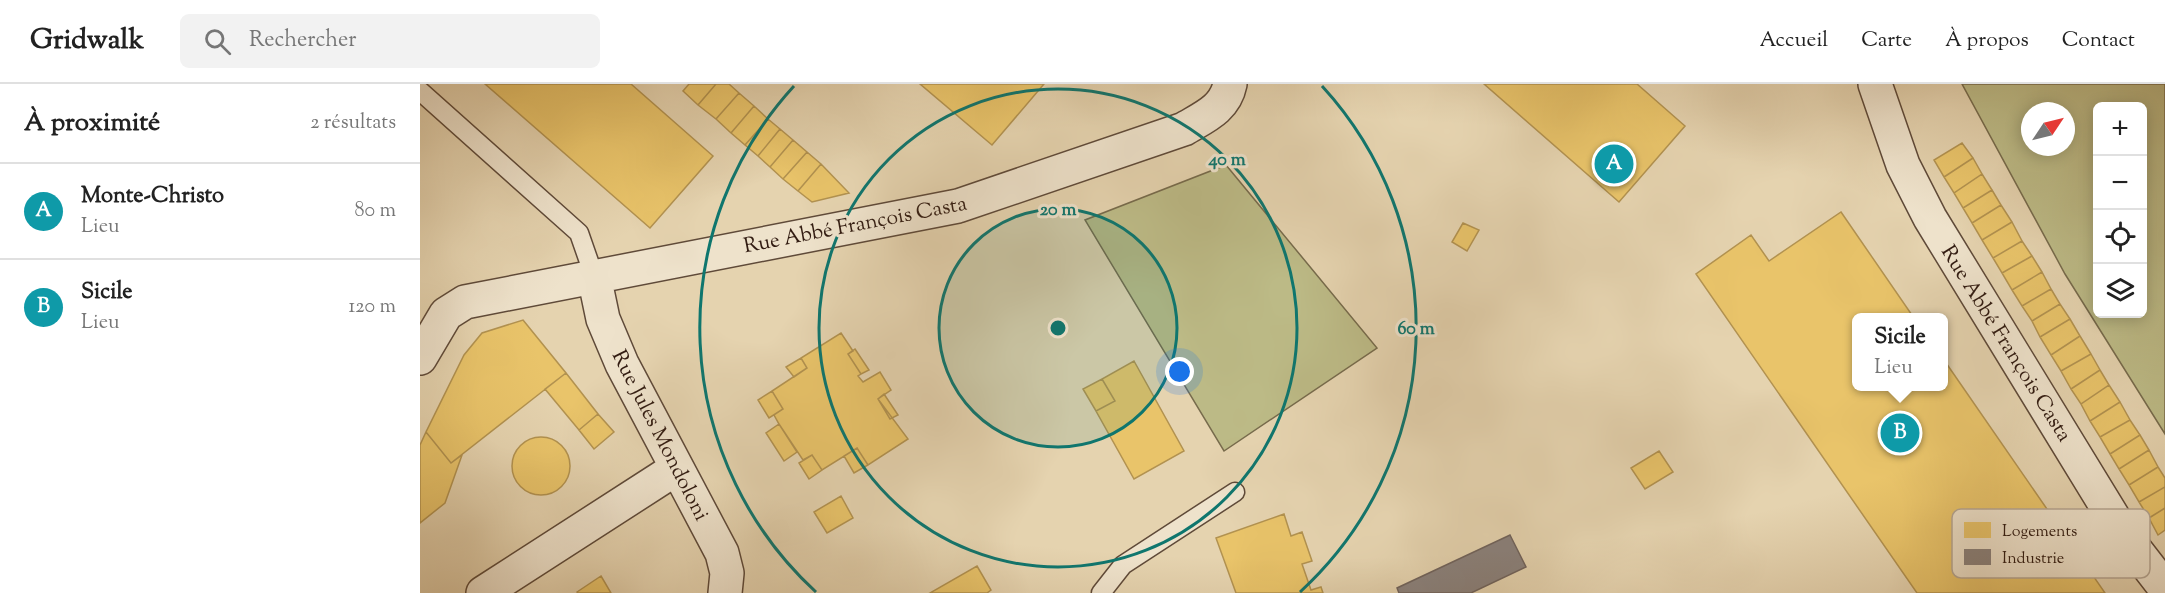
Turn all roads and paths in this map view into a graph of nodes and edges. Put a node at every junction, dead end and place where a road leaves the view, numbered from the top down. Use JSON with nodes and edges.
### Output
{"nodes":[{"id":1,"x":1230,"y":84,"type":"edge"},
{"id":2,"x":1875,"y":84,"type":"edge"},
{"id":3,"x":420,"y":91,"type":"edge"},
{"id":4,"x":594,"y":276,"type":"junction"},
{"id":5,"x":420,"y":358,"type":"edge"},
{"id":6,"x":677,"y":468,"type":"junction"},
{"id":7,"x":1235,"y":492,"type":"dead end"},
{"id":8,"x":2108,"y":509,"type":"edge"},
{"id":9,"x":2150,"y":569,"type":"edge"},
{"id":10,"x":2165,"y":588,"type":"edge"},
{"id":11,"x":483,"y":593,"type":"edge"},
{"id":12,"x":725,"y":593,"type":"edge"},
{"id":13,"x":1101,"y":593,"type":"edge"}],
"edges":[{"from":1,"to":4,"type":"street","name":"Rue Abbé François Casta"},
{"from":2,"to":8,"type":"street","name":"Rue Abbé François Casta"},
{"from":3,"to":4,"type":"lane"},
{"from":4,"to":5,"type":"street","name":"Rue Abbé François Casta"},
{"from":4,"to":6,"type":"street","name":"Rue Jules Mondoloni"},
{"from":6,"to":11,"type":"street"},
{"from":6,"to":12,"type":"street","name":"Rue Jules Mondoloni"},
{"from":7,"to":13,"type":"lane"},
{"from":9,"to":10,"type":"street","name":"Rue Abbé François Casta"}]}
